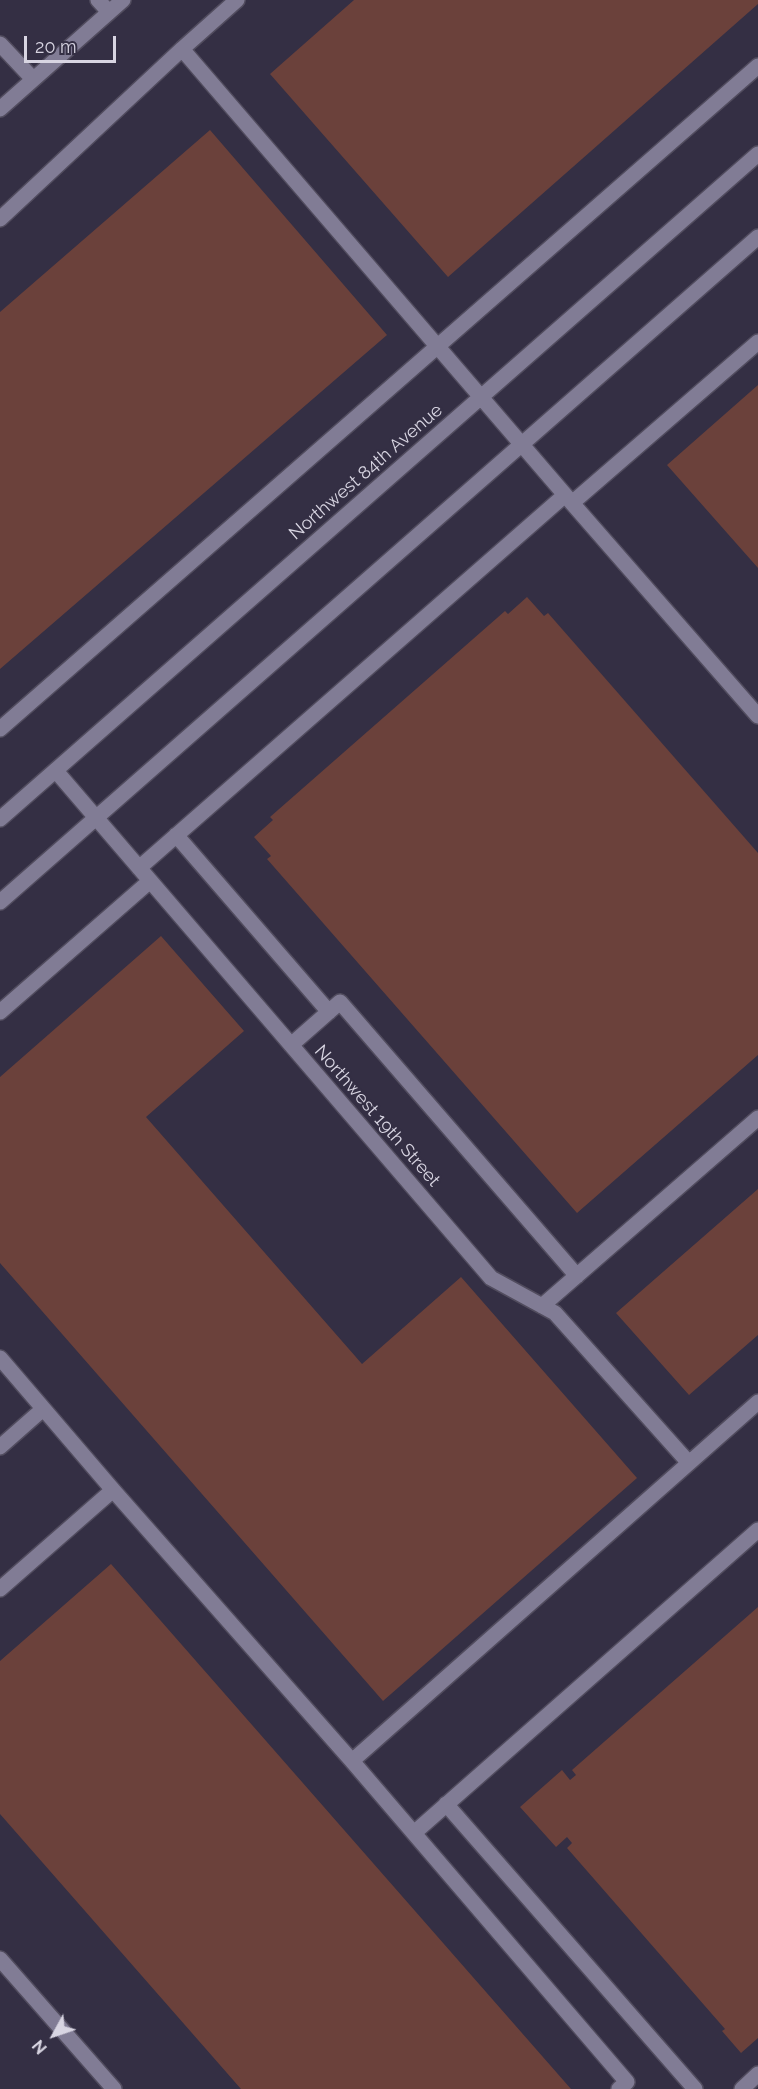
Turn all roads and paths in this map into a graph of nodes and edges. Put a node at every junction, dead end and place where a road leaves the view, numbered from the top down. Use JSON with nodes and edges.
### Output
{"nodes":[{"id":1,"x":98,"y":0,"type":"edge"},
{"id":2,"x":123,"y":0,"type":"edge"},
{"id":3,"x":237,"y":0,"type":"edge"},
{"id":4,"x":109,"y":12,"type":"junction"},
{"id":5,"x":0,"y":44,"type":"edge"},
{"id":6,"x":182,"y":49,"type":"junction"},
{"id":7,"x":758,"y":66,"type":"edge"},
{"id":8,"x":33,"y":80,"type":"junction"},
{"id":9,"x":0,"y":109,"type":"edge"},
{"id":10,"x":758,"y":154,"type":"edge"},
{"id":11,"x":0,"y":219,"type":"edge"},
{"id":12,"x":758,"y":237,"type":"edge"},
{"id":13,"x":758,"y":342,"type":"edge"},
{"id":14,"x":438,"y":347,"type":"junction"},
{"id":15,"x":481,"y":397,"type":"junction"},
{"id":16,"x":522,"y":444,"type":"junction"},
{"id":17,"x":568,"y":499,"type":"junction"},
{"id":18,"x":758,"y":716,"type":"edge"},
{"id":19,"x":0,"y":729,"type":"edge"},
{"id":20,"x":56,"y":771,"type":"junction"},
{"id":21,"x":96,"y":818,"type":"junction"},
{"id":22,"x":0,"y":819,"type":"edge"},
{"id":23,"x":176,"y":835,"type":"junction"},
{"id":24,"x":139,"y":868,"type":"junction"},
{"id":25,"x":150,"y":881,"type":"junction"},
{"id":26,"x":0,"y":902,"type":"edge"},
{"id":27,"x":0,"y":1012,"type":"edge"},
{"id":28,"x":329,"y":1012,"type":"junction"},
{"id":29,"x":291,"y":1045,"type":"junction"},
{"id":30,"x":758,"y":1118,"type":"edge"},
{"id":31,"x":577,"y":1276,"type":"junction"},
{"id":32,"x":542,"y":1306,"type":"junction"},
{"id":33,"x":0,"y":1358,"type":"edge"},
{"id":34,"x":758,"y":1402,"type":"edge"},
{"id":35,"x":43,"y":1409,"type":"junction"},
{"id":36,"x":0,"y":1447,"type":"edge"},
{"id":37,"x":689,"y":1463,"type":"junction"},
{"id":38,"x":113,"y":1490,"type":"junction"},
{"id":39,"x":758,"y":1530,"type":"edge"},
{"id":40,"x":0,"y":1589,"type":"edge"},
{"id":41,"x":352,"y":1761,"type":"junction"},
{"id":42,"x":446,"y":1804,"type":"junction"},
{"id":43,"x":414,"y":1833,"type":"junction"},
{"id":44,"x":0,"y":1959,"type":"edge"},
{"id":45,"x":758,"y":2074,"type":"edge"},
{"id":46,"x":114,"y":2089,"type":"edge"},
{"id":47,"x":619,"y":2089,"type":"edge"},
{"id":48,"x":695,"y":2089,"type":"edge"},
{"id":49,"x":742,"y":2089,"type":"edge"}],
"edges":[{"from":1,"to":4,"type":"street"},
{"from":2,"to":4,"type":"street"},
{"from":3,"to":6,"type":"street"},
{"from":4,"to":8,"type":"street"},
{"from":5,"to":8,"type":"street"},
{"from":6,"to":11,"type":"street"},
{"from":6,"to":14,"type":"street"},
{"from":7,"to":14,"type":"street"},
{"from":8,"to":9,"type":"street"},
{"from":10,"to":15,"type":"street","name":"Northwest 84th Avenue"},
{"from":12,"to":16,"type":"street"},
{"from":13,"to":17,"type":"street"},
{"from":14,"to":15,"type":"street"},
{"from":14,"to":19,"type":"street"},
{"from":15,"to":16,"type":"street"},
{"from":15,"to":20,"type":"street","name":"Northwest 84th Avenue"},
{"from":16,"to":17,"type":"street"},
{"from":16,"to":21,"type":"street"},
{"from":17,"to":18,"type":"street"},
{"from":17,"to":23,"type":"street"},
{"from":20,"to":21,"type":"street","name":"Northwest 19th Street"},
{"from":20,"to":22,"type":"street","name":"Northwest 84th Avenue"},
{"from":21,"to":24,"type":"street","name":"Northwest 19th Street"},
{"from":21,"to":26,"type":"street"},
{"from":23,"to":24,"type":"street"},
{"from":23,"to":28,"type":"street"},
{"from":24,"to":25,"type":"street","name":"Northwest 19th Street"},
{"from":25,"to":27,"type":"street"},
{"from":25,"to":29,"type":"street","name":"Northwest 19th Street"},
{"from":28,"to":29,"type":"street"},
{"from":28,"to":31,"type":"street"},
{"from":29,"to":32,"type":"street","name":"Northwest 19th Street"},
{"from":30,"to":31,"type":"street"},
{"from":31,"to":32,"type":"street"},
{"from":32,"to":37,"type":"street","name":"Northwest 19th Street"},
{"from":33,"to":35,"type":"street"},
{"from":34,"to":37,"type":"street"},
{"from":35,"to":36,"type":"street"},
{"from":35,"to":38,"type":"street"},
{"from":37,"to":41,"type":"street"},
{"from":38,"to":40,"type":"street"},
{"from":38,"to":41,"type":"street"},
{"from":39,"to":42,"type":"street"},
{"from":41,"to":43,"type":"street"},
{"from":42,"to":43,"type":"street"},
{"from":42,"to":48,"type":"street"},
{"from":43,"to":47,"type":"street"},
{"from":44,"to":46,"type":"street"},
{"from":45,"to":49,"type":"street"}]}
